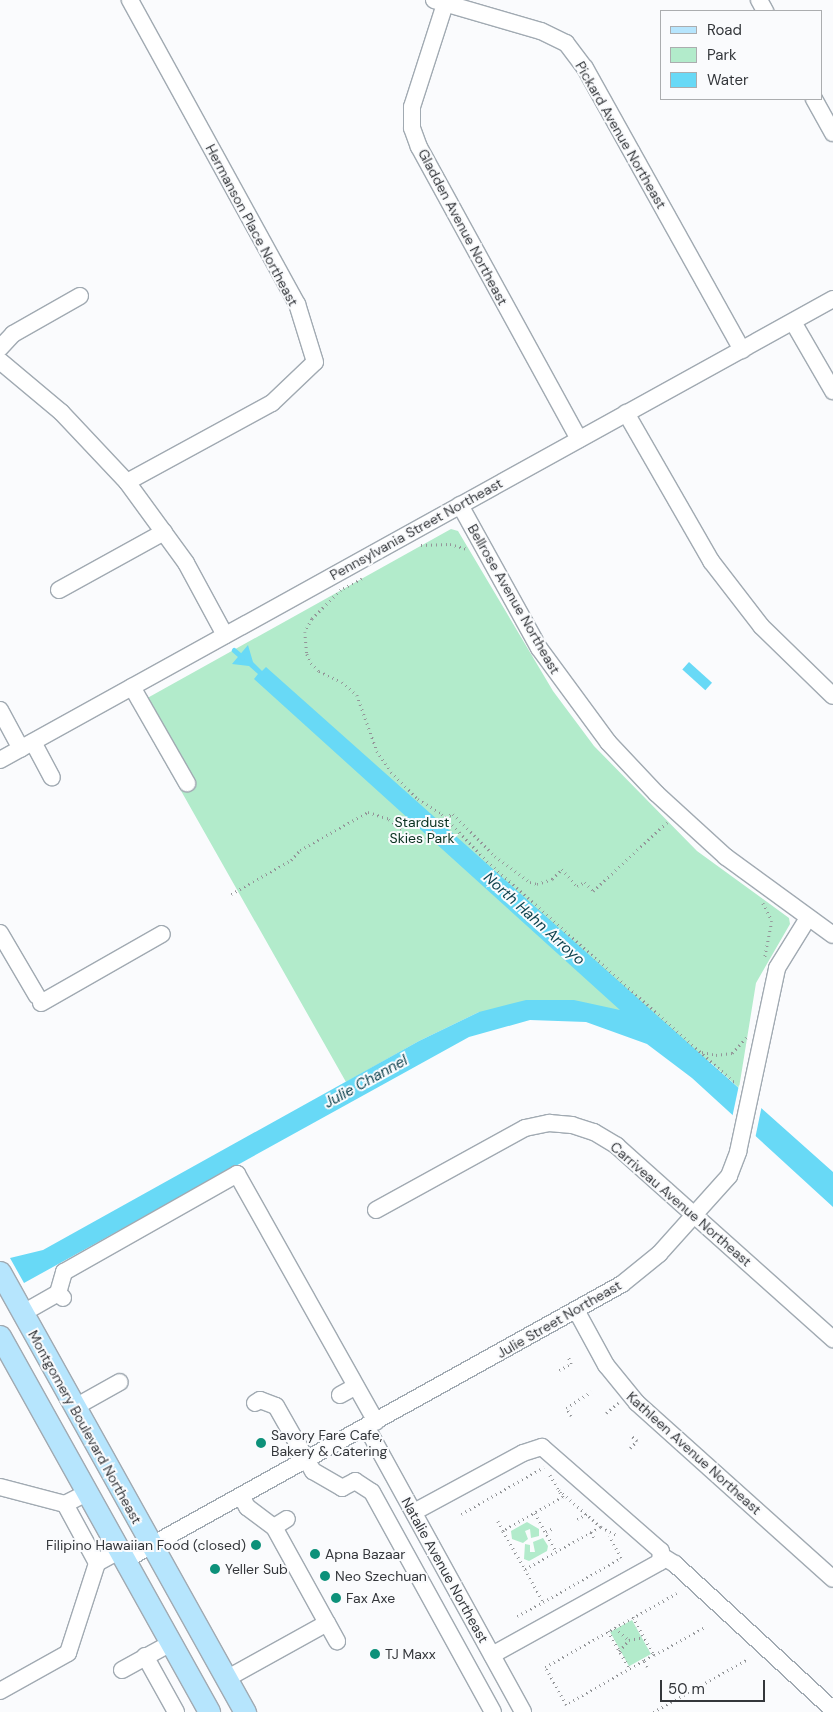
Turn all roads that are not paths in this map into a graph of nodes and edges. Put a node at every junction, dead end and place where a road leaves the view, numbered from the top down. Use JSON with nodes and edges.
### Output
{"nodes":[{"id":1,"x":130,"y":0,"type":"edge"},
{"id":2,"x":440,"y":2,"type":"edge"},
{"id":3,"x":815,"y":100,"type":"edge"},
{"id":4,"x":833,"y":133,"type":"edge"},
{"id":5,"x":80,"y":296,"type":"dead end"},
{"id":6,"x":833,"y":299,"type":"edge"},
{"id":7,"x":793,"y":322,"type":"junction"},
{"id":8,"x":0,"y":348,"type":"edge"},
{"id":9,"x":742,"y":350,"type":"junction"},
{"id":10,"x":2,"y":367,"type":"edge"},
{"id":11,"x":833,"y":391,"type":"edge"},
{"id":12,"x":626,"y":413,"type":"junction"},
{"id":13,"x":579,"y":439,"type":"junction"},
{"id":14,"x":127,"y":482,"type":"junction"},
{"id":15,"x":460,"y":505,"type":"junction"},
{"id":16,"x":164,"y":532,"type":"junction"},
{"id":17,"x":59,"y":590,"type":"dead end"},
{"id":18,"x":225,"y":635,"type":"junction"},
{"id":19,"x":132,"y":687,"type":"junction"},
{"id":20,"x":833,"y":696,"type":"edge"},
{"id":21,"x":0,"y":710,"type":"edge"},
{"id":22,"x":27,"y":746,"type":"junction"},
{"id":23,"x":0,"y":760,"type":"edge"},
{"id":24,"x":52,"y":777,"type":"dead end"},
{"id":25,"x":187,"y":783,"type":"dead end"},
{"id":26,"x":808,"y":918,"type":"junction"},
{"id":27,"x":0,"y":933,"type":"edge"},
{"id":28,"x":162,"y":934,"type":"dead end"},
{"id":29,"x":833,"y":935,"type":"edge"},
{"id":30,"x":376,"y":1210,"type":"dead end"},
{"id":31,"x":696,"y":1216,"type":"junction"},
{"id":32,"x":1,"y":1275,"type":"edge"},
{"id":33,"x":576,"y":1310,"type":"junction"},
{"id":34,"x":23,"y":1313,"type":"junction"},
{"id":35,"x":833,"y":1339,"type":"edge"},
{"id":36,"x":3,"y":1347,"type":"edge"},
{"id":37,"x":120,"y":1382,"type":"dead end"},
{"id":38,"x":356,"y":1386,"type":"junction"},
{"id":39,"x":340,"y":1395,"type":"dead end"},
{"id":40,"x":254,"y":1403,"type":"dead end"},
{"id":41,"x":75,"y":1408,"type":"junction"},
{"id":42,"x":372,"y":1425,"type":"junction"},
{"id":43,"x":306,"y":1460,"type":"junction"},
{"id":44,"x":0,"y":1487,"type":"edge"},
{"id":45,"x":88,"y":1493,"type":"junction"},
{"id":46,"x":241,"y":1496,"type":"junction"},
{"id":47,"x":65,"y":1504,"type":"junction"},
{"id":48,"x":414,"y":1512,"type":"junction"},
{"id":49,"x":151,"y":1545,"type":"junction"},
{"id":50,"x":122,"y":1555,"type":"junction"},
{"id":51,"x":662,"y":1556,"type":"junction"},
{"id":52,"x":97,"y":1563,"type":"junction"},
{"id":53,"x":833,"y":1580,"type":"edge"},
{"id":54,"x":327,"y":1623,"type":"junction"},
{"id":55,"x":171,"y":1642,"type":"junction"},
{"id":56,"x":337,"y":1642,"type":"dead end"},
{"id":57,"x":492,"y":1655,"type":"junction"},
{"id":58,"x":145,"y":1656,"type":"junction"},
{"id":59,"x":122,"y":1670,"type":"dead end"},
{"id":60,"x":226,"y":1679,"type":"junction"},
{"id":61,"x":0,"y":1691,"type":"edge"},
{"id":62,"x":833,"y":1710,"type":"edge"},
{"id":63,"x":176,"y":1712,"type":"edge"},
{"id":64,"x":210,"y":1712,"type":"edge"},
{"id":65,"x":245,"y":1712,"type":"edge"},
{"id":66,"x":494,"y":1712,"type":"edge"},
{"id":67,"x":523,"y":1712,"type":"edge"}],
"edges":[{"from":1,"to":14,"type":"street","name":"Hermanson Place Northeast"},
{"from":2,"to":9,"type":"street","name":"Pickard Avenue Northeast"},
{"from":2,"to":13,"type":"street","name":"Gladden Avenue Northeast"},
{"from":3,"to":4,"type":"street"},
{"from":5,"to":8,"type":"street"},
{"from":6,"to":7,"type":"street","name":"Pennsylvania Street Northeast"},
{"from":7,"to":9,"type":"street","name":"Pennsylvania Street Northeast"},
{"from":7,"to":11,"type":"street"},
{"from":9,"to":12,"type":"street","name":"Pennsylvania Street Northeast"},
{"from":10,"to":14,"type":"street"},
{"from":12,"to":13,"type":"street","name":"Pennsylvania Street Northeast"},
{"from":12,"to":20,"type":"street"},
{"from":13,"to":15,"type":"street","name":"Pennsylvania Street Northeast"},
{"from":14,"to":16,"type":"street"},
{"from":15,"to":18,"type":"street","name":"Pennsylvania Street Northeast"},
{"from":15,"to":26,"type":"street","name":"Bellrose Avenue Northeast"},
{"from":16,"to":17,"type":"street"},
{"from":16,"to":18,"type":"street"},
{"from":18,"to":19,"type":"street","name":"Pennsylvania Street Northeast"},
{"from":19,"to":22,"type":"street","name":"Pennsylvania Street Northeast"},
{"from":19,"to":25,"type":"street"},
{"from":21,"to":22,"type":"street"},
{"from":22,"to":23,"type":"street","name":"Pennsylvania Street Northeast"},
{"from":22,"to":24,"type":"street"},
{"from":26,"to":29,"type":"street","name":"Bellrose Avenue Northeast"},
{"from":26,"to":31,"type":"street","name":"Julie Street Northeast"},
{"from":27,"to":28,"type":"street"},
{"from":30,"to":31,"type":"street","name":"Carriveau Avenue Northeast"},
{"from":31,"to":33,"type":"street","name":"Julie Street Northeast"},
{"from":31,"to":35,"type":"street","name":"Carriveau Avenue Northeast"},
{"from":32,"to":34,"type":"main road","name":"Montgomery Boulevard Northeast"},
{"from":33,"to":42,"type":"street","name":"Julie Street Northeast"},
{"from":33,"to":53,"type":"street","name":"Kathleen Avenue Northeast"},
{"from":34,"to":38,"type":"street","name":"Natalie Avenue Northeast"},
{"from":34,"to":41,"type":"main road","name":"Montgomery Boulevard Northeast"},
{"from":36,"to":45,"type":"main road"},
{"from":37,"to":41,"type":"street"},
{"from":38,"to":39,"type":"street"},
{"from":38,"to":42,"type":"street","name":"Natalie Avenue Northeast"},
{"from":40,"to":43,"type":"street"},
{"from":41,"to":49,"type":"main road","name":"Montgomery Boulevard Northeast"},
{"from":42,"to":43,"type":"street","name":"Julie Street Northeast"},
{"from":42,"to":48,"type":"street","name":"Natalie Avenue Northeast"},
{"from":43,"to":46,"type":"street","name":"Julie Street Northeast"},
{"from":43,"to":66,"type":"street"},
{"from":44,"to":47,"type":"street"},
{"from":45,"to":47,"type":"street"},
{"from":45,"to":50,"type":"main road"},
{"from":46,"to":49,"type":"street","name":"Julie Street Northeast"},
{"from":46,"to":54,"type":"street"},
{"from":47,"to":52,"type":"street"},
{"from":48,"to":51,"type":"street"},
{"from":48,"to":57,"type":"street","name":"Natalie Avenue Northeast"},
{"from":49,"to":50,"type":"street","name":"Julie Street Northeast"},
{"from":49,"to":60,"type":"main road","name":"Montgomery Boulevard Northeast"},
{"from":50,"to":52,"type":"street","name":"Julie Street Northeast"},
{"from":50,"to":55,"type":"main road"},
{"from":51,"to":57,"type":"street"},
{"from":51,"to":62,"type":"street"},
{"from":52,"to":61,"type":"street"},
{"from":54,"to":56,"type":"street"},
{"from":54,"to":60,"type":"street"},
{"from":55,"to":58,"type":"street"},
{"from":55,"to":64,"type":"main road"},
{"from":57,"to":67,"type":"street","name":"Natalie Avenue Northeast"},
{"from":58,"to":59,"type":"street"},
{"from":58,"to":63,"type":"street"},
{"from":60,"to":65,"type":"main road","name":"Montgomery Boulevard Northeast"}]}
